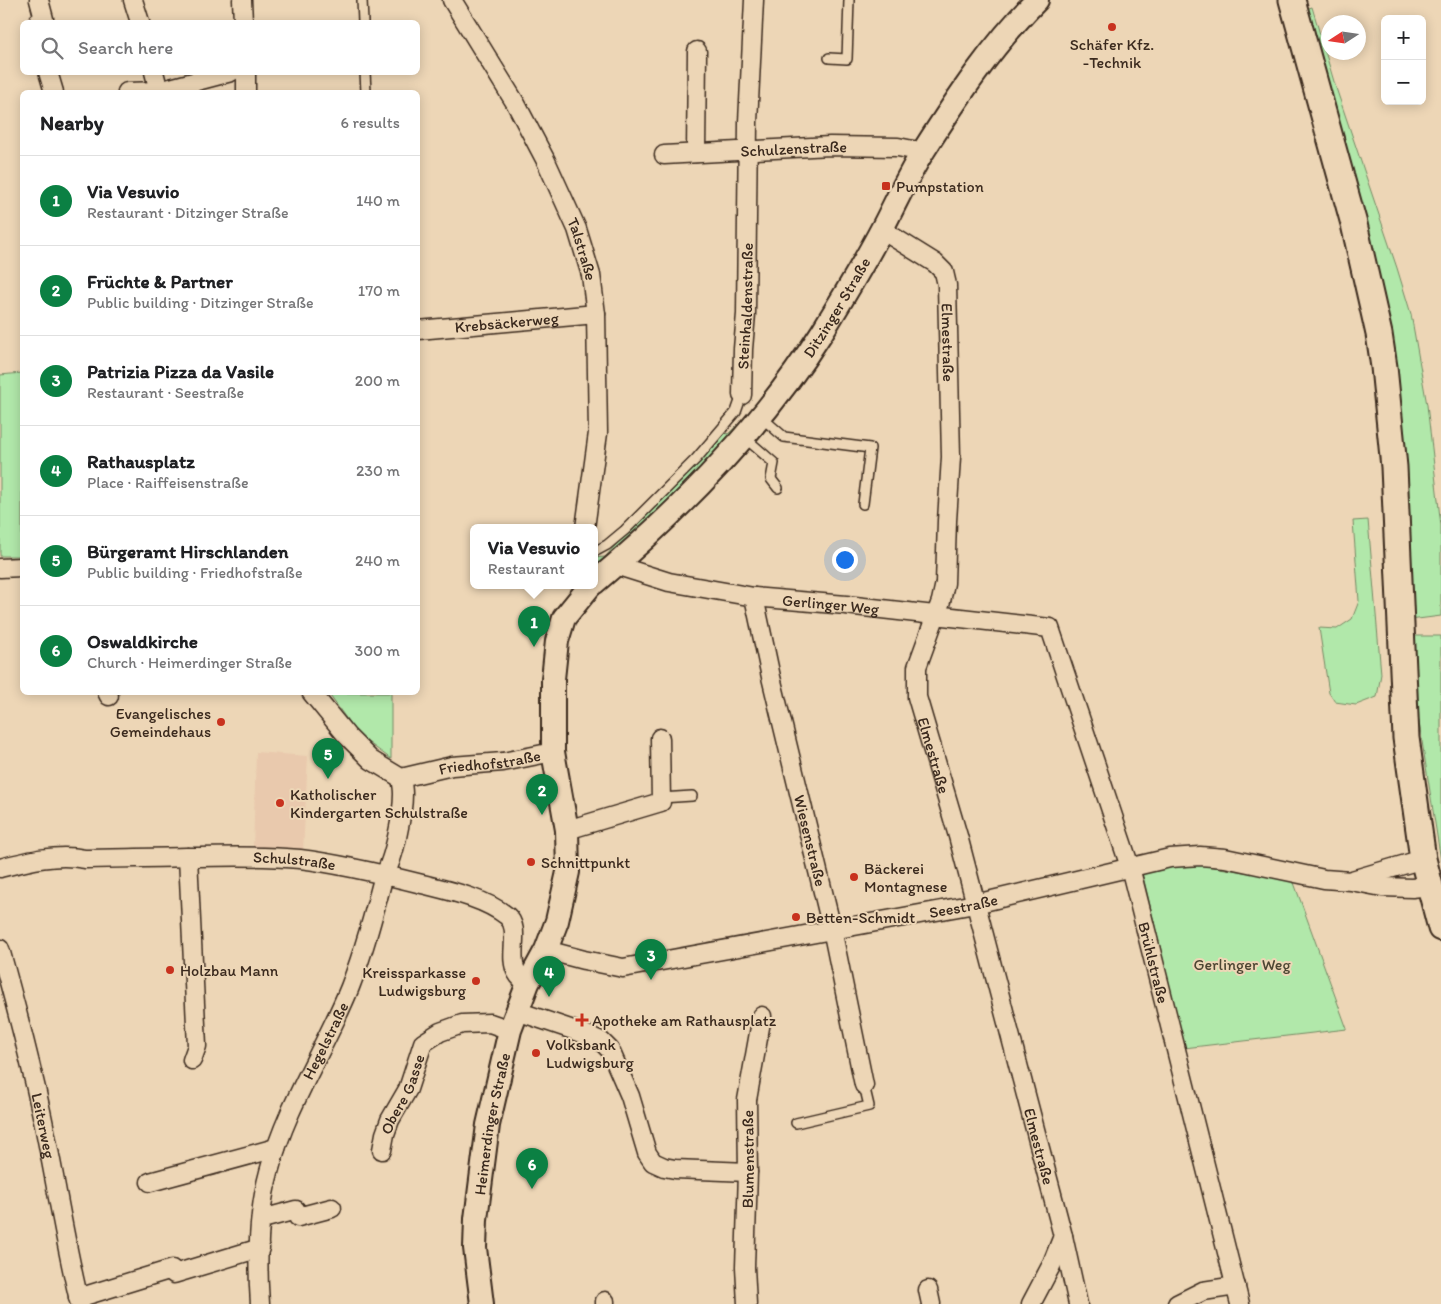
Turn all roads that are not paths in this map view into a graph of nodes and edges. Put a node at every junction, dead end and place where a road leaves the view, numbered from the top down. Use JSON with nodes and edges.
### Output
{"nodes":[{"id":1,"x":39,"y":0,"type":"edge"},
{"id":2,"x":133,"y":0,"type":"edge"},
{"id":3,"x":242,"y":0,"type":"edge"},
{"id":4,"x":362,"y":0,"type":"edge"},
{"id":5,"x":452,"y":0,"type":"edge"},
{"id":6,"x":754,"y":0,"type":"edge"},
{"id":7,"x":848,"y":0,"type":"edge"},
{"id":8,"x":1038,"y":0,"type":"edge"},
{"id":9,"x":1292,"y":0,"type":"edge"},
{"id":10,"x":44,"y":20,"type":"edge"},
{"id":11,"x":139,"y":20,"type":"edge"},
{"id":12,"x":243,"y":20,"type":"edge"},
{"id":13,"x":363,"y":20,"type":"edge"},
{"id":14,"x":697,"y":51,"type":"dead end"},
{"id":15,"x":829,"y":58,"type":"dead end"},
{"id":16,"x":49,"y":75,"type":"edge"},
{"id":17,"x":155,"y":75,"type":"edge"},
{"id":18,"x":220,"y":75,"type":"edge"},
{"id":19,"x":246,"y":75,"type":"edge"},
{"id":20,"x":365,"y":75,"type":"edge"},
{"id":21,"x":53,"y":90,"type":"edge"},
{"id":22,"x":159,"y":90,"type":"edge"},
{"id":23,"x":163,"y":90,"type":"edge"},
{"id":24,"x":246,"y":90,"type":"edge"},
{"id":25,"x":366,"y":90,"type":"edge"},
{"id":26,"x":749,"y":150,"type":"junction"},
{"id":27,"x":923,"y":152,"type":"junction"},
{"id":28,"x":696,"y":153,"type":"junction"},
{"id":29,"x":664,"y":155,"type":"dead end"},
{"id":30,"x":882,"y":230,"type":"junction"},
{"id":31,"x":596,"y":314,"type":"junction"},
{"id":32,"x":420,"y":330,"type":"edge"},
{"id":33,"x":742,"y":395,"type":"joint"},
{"id":34,"x":760,"y":416,"type":"junction"},
{"id":35,"x":743,"y":436,"type":"junction"},
{"id":36,"x":778,"y":488,"type":"dead end"},
{"id":37,"x":863,"y":504,"type":"dead end"},
{"id":38,"x":587,"y":524,"type":"edge"},
{"id":39,"x":598,"y":550,"type":"edge"},
{"id":40,"x":615,"y":565,"type":"junction"},
{"id":41,"x":0,"y":568,"type":"edge"},
{"id":42,"x":20,"y":568,"type":"edge"},
{"id":43,"x":598,"y":579,"type":"edge"},
{"id":44,"x":587,"y":589,"type":"edge"},
{"id":45,"x":754,"y":597,"type":"junction"},
{"id":46,"x":935,"y":616,"type":"junction"},
{"id":47,"x":1050,"y":628,"type":"joint"},
{"id":48,"x":313,"y":695,"type":"edge"},
{"id":49,"x":660,"y":738,"type":"dead end"},
{"id":50,"x":553,"y":752,"type":"junction"},
{"id":51,"x":401,"y":778,"type":"junction"},
{"id":52,"x":692,"y":796,"type":"dead end"},
{"id":53,"x":661,"y":798,"type":"junction"},
{"id":54,"x":567,"y":830,"type":"junction"},
{"id":55,"x":188,"y":857,"type":"junction"},
{"id":56,"x":1423,"y":859,"type":"junction"},
{"id":57,"x":1130,"y":866,"type":"junction"},
{"id":58,"x":0,"y":868,"type":"edge"},
{"id":59,"x":384,"y":875,"type":"junction"},
{"id":60,"x":1351,"y":880,"type":"junction"},
{"id":61,"x":1430,"y":886,"type":"junction"},
{"id":62,"x":975,"y":904,"type":"junction"},
{"id":63,"x":1441,"y":928,"type":"edge"},
{"id":64,"x":832,"y":929,"type":"junction"},
{"id":65,"x":0,"y":949,"type":"edge"},
{"id":66,"x":546,"y":950,"type":"junction"},
{"id":67,"x":528,"y":984,"type":"junction"},
{"id":68,"x":762,"y":1016,"type":"dead end"},
{"id":69,"x":514,"y":1021,"type":"junction"},
{"id":70,"x":192,"y":1060,"type":"dead end"},
{"id":71,"x":864,"y":1085,"type":"joint"},
{"id":72,"x":796,"y":1123,"type":"dead end"},
{"id":73,"x":276,"y":1148,"type":"junction"},
{"id":74,"x":382,"y":1150,"type":"dead end"},
{"id":75,"x":748,"y":1172,"type":"junction"},
{"id":76,"x":150,"y":1182,"type":"dead end"},
{"id":77,"x":332,"y":1208,"type":"dead end"},
{"id":78,"x":262,"y":1219,"type":"junction"},
{"id":79,"x":1062,"y":1236,"type":"junction"},
{"id":80,"x":260,"y":1248,"type":"junction"},
{"id":81,"x":1236,"y":1286,"type":"junction"},
{"id":82,"x":79,"y":1301,"type":"edge"},
{"id":83,"x":260,"y":1304,"type":"edge"},
{"id":84,"x":482,"y":1304,"type":"edge"},
{"id":85,"x":746,"y":1304,"type":"edge"},
{"id":86,"x":1031,"y":1304,"type":"edge"},
{"id":87,"x":1078,"y":1304,"type":"edge"},
{"id":88,"x":1176,"y":1304,"type":"edge"},
{"id":89,"x":1240,"y":1304,"type":"edge"}],
"edges":[{"from":1,"to":10,"type":"street"},
{"from":2,"to":11,"type":"street"},
{"from":3,"to":12,"type":"street"},
{"from":4,"to":13,"type":"lane"},
{"from":5,"to":31,"type":"street","name":"Talstraße"},
{"from":6,"to":26,"type":"street","name":"Steinhaldenstraße"},
{"from":7,"to":15,"type":"lane"},
{"from":8,"to":27,"type":"street","name":"Ditzinger Straße"},
{"from":9,"to":56,"type":"main road"},
{"from":14,"to":28,"type":"street"},
{"from":16,"to":21,"type":"street"},
{"from":17,"to":22,"type":"street"},
{"from":18,"to":23,"type":"street"},
{"from":19,"to":24,"type":"street"},
{"from":20,"to":25,"type":"lane"},
{"from":26,"to":27,"type":"street","name":"Schulzenstraße"},
{"from":26,"to":28,"type":"street","name":"Schulzenstraße"},
{"from":26,"to":33,"type":"street","name":"Steinhaldenstraße"},
{"from":27,"to":30,"type":"street","name":"Ditzinger Straße"},
{"from":28,"to":29,"type":"street","name":"Schulzenstraße"},
{"from":30,"to":34,"type":"street","name":"Ditzinger Straße"},
{"from":30,"to":46,"type":"street","name":"Elmestraße"},
{"from":31,"to":32,"type":"street","name":"Krebsäckerweg"},
{"from":31,"to":38,"type":"street","name":"Talstraße"},
{"from":33,"to":39,"type":"lane","name":"Steinhaldenstraße"},
{"from":34,"to":35,"type":"street","name":"Ditzinger Straße"},
{"from":34,"to":37,"type":"lane"},
{"from":35,"to":36,"type":"lane"},
{"from":35,"to":40,"type":"street","name":"Ditzinger Straße"},
{"from":40,"to":43,"type":"street","name":"Ditzinger Straße"},
{"from":40,"to":45,"type":"street","name":"Gerlinger Weg"},
{"from":41,"to":42,"type":"street"},
{"from":44,"to":50,"type":"street","name":"Ditzinger Straße"},
{"from":45,"to":46,"type":"street","name":"Gerlinger Weg"},
{"from":45,"to":64,"type":"street","name":"Wiesenstraße"},
{"from":46,"to":47,"type":"street","name":"Gerlinger Weg"},
{"from":46,"to":62,"type":"street","name":"Elmestraße"},
{"from":47,"to":57,"type":"street","name":"Brühlstraße"},
{"from":48,"to":51,"type":"street"},
{"from":49,"to":53,"type":"street"},
{"from":50,"to":51,"type":"street","name":"Friedhofstraße"},
{"from":50,"to":54,"type":"street","name":"Ditzinger Straße"},
{"from":51,"to":59,"type":"street","name":"Hegelstraße"},
{"from":52,"to":53,"type":"lane"},
{"from":53,"to":54,"type":"street"},
{"from":54,"to":66,"type":"street","name":"Ditzinger Straße"},
{"from":55,"to":58,"type":"street","name":"Schulstraße"},
{"from":55,"to":59,"type":"street","name":"Schulstraße"},
{"from":55,"to":70,"type":"street"},
{"from":56,"to":60,"type":"street","name":"Seestraße"},
{"from":56,"to":61,"type":"main road"},
{"from":57,"to":60,"type":"street","name":"Seestraße"},
{"from":57,"to":62,"type":"street","name":"Seestraße"},
{"from":57,"to":81,"type":"street","name":"Brühlstraße"},
{"from":59,"to":67,"type":"street","name":"Schulstraße"},
{"from":59,"to":73,"type":"street","name":"Hegelstraße"},
{"from":60,"to":61,"type":"street","name":"Seestraße"},
{"from":61,"to":63,"type":"main road"},
{"from":62,"to":64,"type":"street","name":"Seestraße"},
{"from":62,"to":79,"type":"street","name":"Elmestraße"},
{"from":64,"to":66,"type":"street","name":"Seestraße"},
{"from":64,"to":71,"type":"street","name":"Wiesenstraße"},
{"from":65,"to":82,"type":"street","name":"Leiterweg"},
{"from":66,"to":67,"type":"street","name":"Heimerdinger Straße"},
{"from":67,"to":69,"type":"street","name":"Heimerdinger Straße"},
{"from":68,"to":75,"type":"street","name":"Blumenstraße"},
{"from":69,"to":74,"type":"street","name":"Obere Gasse"},
{"from":69,"to":75,"type":"street","name":"Obere Gasse"},
{"from":69,"to":84,"type":"street","name":"Heimerdinger Straße"},
{"from":71,"to":72,"type":"lane"},
{"from":73,"to":76,"type":"street"},
{"from":73,"to":78,"type":"street","name":"Hegelstraße"},
{"from":75,"to":85,"type":"street","name":"Blumenstraße"},
{"from":77,"to":78,"type":"street"},
{"from":78,"to":80,"type":"street","name":"Hegelstraße"},
{"from":79,"to":86,"type":"street"},
{"from":79,"to":87,"type":"street","name":"Elmestraße"},
{"from":80,"to":82,"type":"street"},
{"from":80,"to":83,"type":"street","name":"Hegelstraße"},
{"from":81,"to":88,"type":"street"},
{"from":81,"to":89,"type":"street","name":"Brühlstraße"}]}
